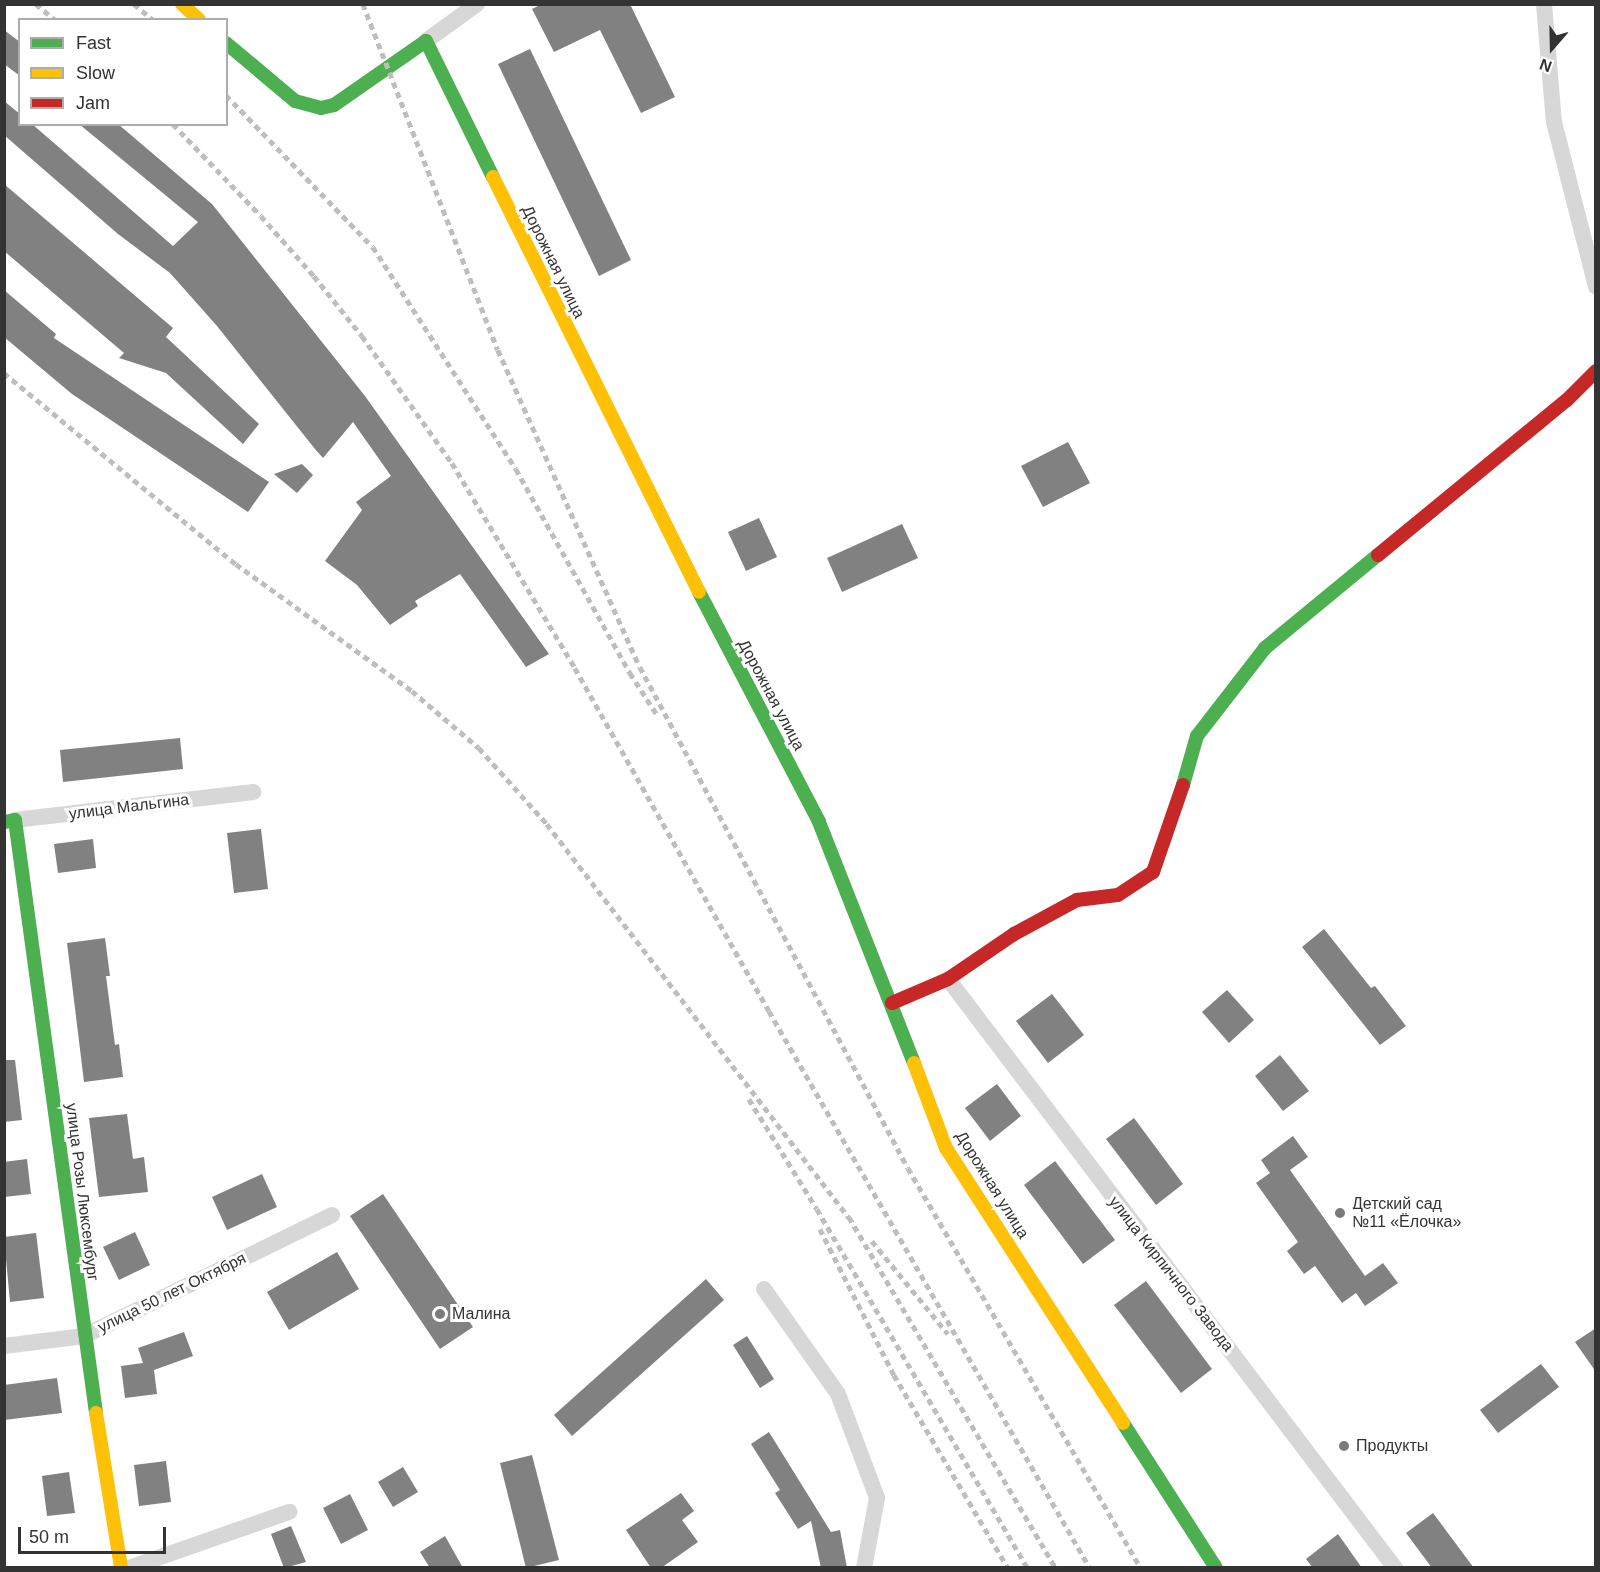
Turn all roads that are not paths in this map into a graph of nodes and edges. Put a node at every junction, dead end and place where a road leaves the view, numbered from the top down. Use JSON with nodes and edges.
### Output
{"nodes":[{"id":1,"x":182,"y":4,"type":"edge"},
{"id":2,"x":477,"y":4,"type":"edge"},
{"id":3,"x":1544,"y":4,"type":"edge"},
{"id":4,"x":197,"y":18,"type":"edge"},
{"id":5,"x":426,"y":41,"type":"junction"},
{"id":6,"x":228,"y":44,"type":"edge"},
{"id":7,"x":1596,"y":287,"type":"edge"},
{"id":8,"x":1596,"y":371,"type":"edge"},
{"id":9,"x":253,"y":792,"type":"dead end"},
{"id":10,"x":10,"y":821,"type":"edge"},
{"id":11,"x":948,"y":979,"type":"junction"},
{"id":12,"x":892,"y":1003,"type":"junction"},
{"id":13,"x":332,"y":1215,"type":"dead end"},
{"id":14,"x":764,"y":1289,"type":"dead end"},
{"id":15,"x":84,"y":1336,"type":"junction"},
{"id":16,"x":4,"y":1346,"type":"edge"},
{"id":17,"x":289,"y":1512,"type":"dead end"},
{"id":18,"x":121,"y":1568,"type":"edge"},
{"id":19,"x":129,"y":1568,"type":"edge"},
{"id":20,"x":864,"y":1568,"type":"edge"},
{"id":21,"x":1216,"y":1568,"type":"edge"},
{"id":22,"x":1395,"y":1568,"type":"edge"}],
"edges":[{"from":1,"to":4,"type":"street"},
{"from":2,"to":5,"type":"street"},
{"from":3,"to":7,"type":"street"},
{"from":5,"to":6,"type":"street"},
{"from":5,"to":12,"type":"street","name":"Дорожная улица"},
{"from":8,"to":11,"type":"street"},
{"from":9,"to":10,"type":"street","name":"улица Мальгина"},
{"from":10,"to":15,"type":"street","name":"улица Розы Люксембург"},
{"from":11,"to":12,"type":"street"},
{"from":11,"to":22,"type":"street","name":"улица Кирпичного Завода"},
{"from":12,"to":21,"type":"street","name":"Дорожная улица"},
{"from":13,"to":15,"type":"street","name":"улица 50 лет Октября"},
{"from":14,"to":20,"type":"street"},
{"from":15,"to":16,"type":"street","name":"улица 50 лет Октября"},
{"from":15,"to":18,"type":"street","name":"улица Розы Люксембург"},
{"from":17,"to":19,"type":"street"}]}
